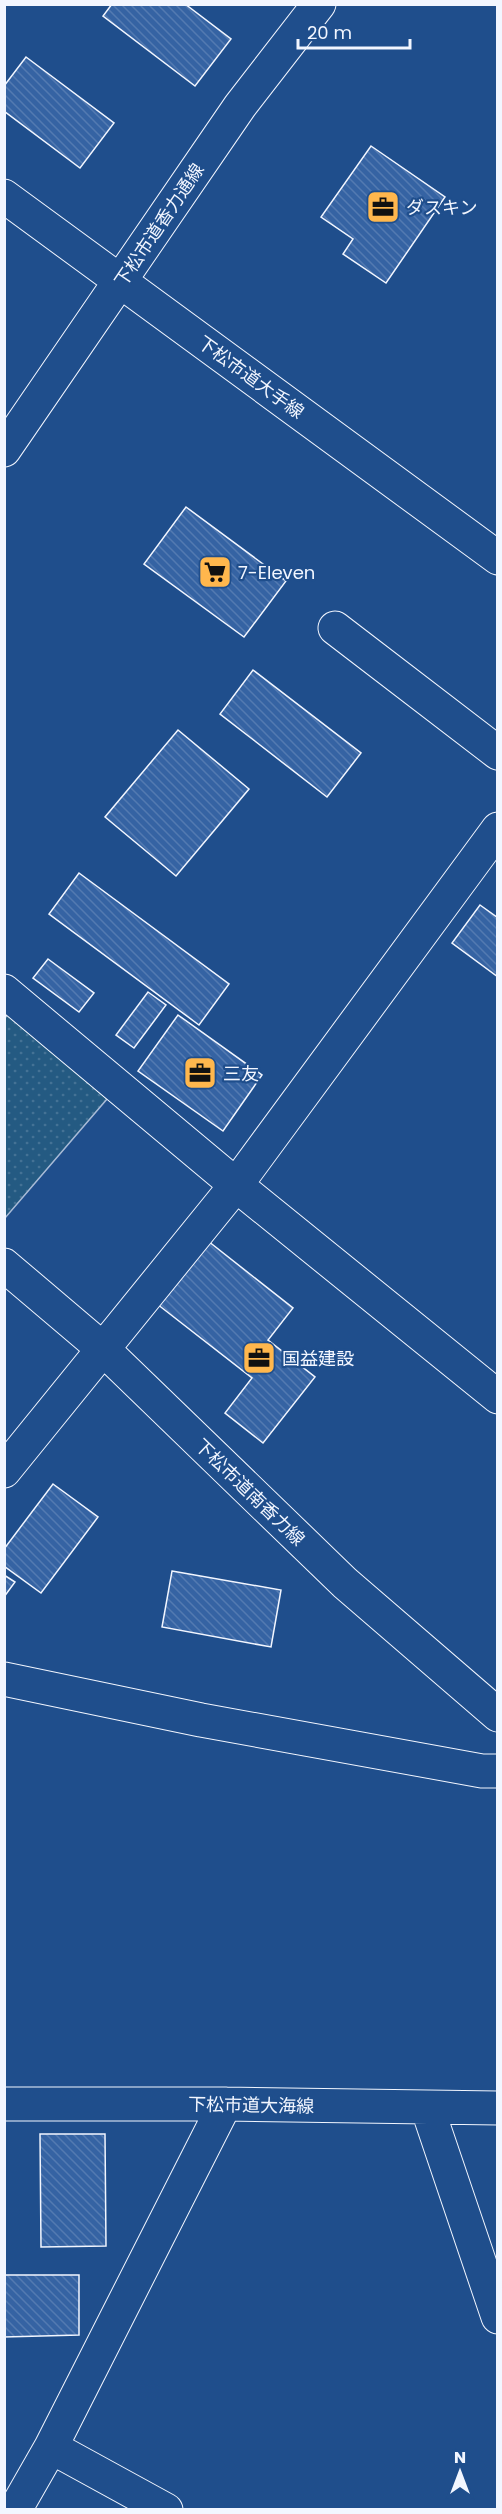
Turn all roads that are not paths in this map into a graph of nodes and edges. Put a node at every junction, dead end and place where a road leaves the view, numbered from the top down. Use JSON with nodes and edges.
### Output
{"nodes":[{"id":1,"x":320,"y":4,"type":"edge"},
{"id":2,"x":4,"y":196,"type":"edge"},
{"id":3,"x":121,"y":281,"type":"junction"},
{"id":4,"x":4,"y":450,"type":"edge"},
{"id":5,"x":498,"y":558,"type":"edge"},
{"id":6,"x":335,"y":628,"type":"dead end"},
{"id":7,"x":498,"y":753,"type":"edge"},
{"id":8,"x":498,"y":829,"type":"edge"},
{"id":9,"x":4,"y":991,"type":"edge"},
{"id":10,"x":236,"y":1185,"type":"junction"},
{"id":11,"x":4,"y":1265,"type":"edge"},
{"id":12,"x":103,"y":1349,"type":"junction"},
{"id":13,"x":498,"y":1397,"type":"edge"},
{"id":14,"x":4,"y":1471,"type":"edge"},
{"id":15,"x":4,"y":1679,"type":"edge"},
{"id":16,"x":498,"y":1715,"type":"edge"},
{"id":17,"x":498,"y":1771,"type":"edge"},
{"id":18,"x":4,"y":2104,"type":"edge"},
{"id":19,"x":225,"y":2104,"type":"junction"},
{"id":20,"x":427,"y":2107,"type":"junction"},
{"id":21,"x":498,"y":2108,"type":"edge"},
{"id":22,"x":498,"y":2317,"type":"edge"},
{"id":23,"x":51,"y":2446,"type":"junction"},
{"id":24,"x":15,"y":2510,"type":"edge"},
{"id":25,"x":166,"y":2510,"type":"edge"}],
"edges":[{"from":1,"to":3,"type":"street","name":"下松市道香力通線"},
{"from":2,"to":3,"type":"street","name":"下松市道大手線"},
{"from":3,"to":4,"type":"street","name":"下松市道香力通線"},
{"from":3,"to":5,"type":"street","name":"下松市道大手線"},
{"from":6,"to":7,"type":"street"},
{"from":8,"to":10,"type":"street"},
{"from":9,"to":10,"type":"street"},
{"from":10,"to":12,"type":"street"},
{"from":10,"to":13,"type":"street"},
{"from":11,"to":12,"type":"street","name":"下松市道南香力線"},
{"from":12,"to":14,"type":"street"},
{"from":12,"to":16,"type":"street","name":"下松市道南香力線"},
{"from":15,"to":17,"type":"street"},
{"from":18,"to":19,"type":"street","name":"下松市道大海線"},
{"from":19,"to":20,"type":"street","name":"下松市道大海線"},
{"from":19,"to":23,"type":"street"},
{"from":20,"to":21,"type":"street","name":"下松市道大海線"},
{"from":20,"to":22,"type":"street"},
{"from":23,"to":24,"type":"street"},
{"from":23,"to":25,"type":"street"}]}
